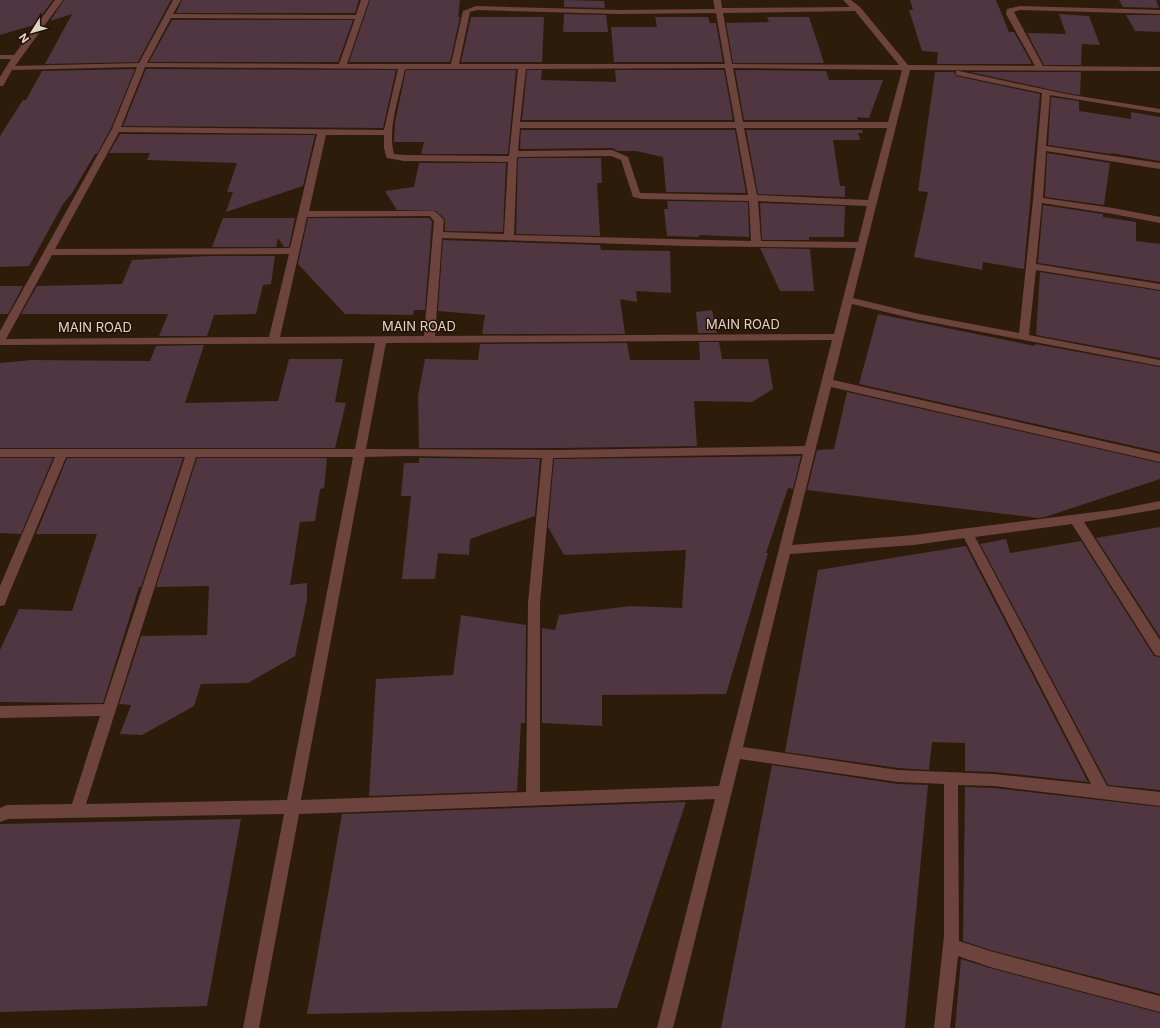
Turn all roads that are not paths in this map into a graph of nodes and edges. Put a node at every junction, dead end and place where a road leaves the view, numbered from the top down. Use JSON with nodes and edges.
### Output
{"nodes":[{"id":1,"x":59,"y":0,"type":"edge"},
{"id":2,"x":177,"y":0,"type":"edge"},
{"id":3,"x":365,"y":0,"type":"edge"},
{"id":4,"x":532,"y":0,"type":"edge"},
{"id":5,"x":717,"y":0,"type":"edge"},
{"id":6,"x":846,"y":0,"type":"edge"},
{"id":7,"x":857,"y":9,"type":"junction"},
{"id":8,"x":532,"y":10,"type":"junction"},
{"id":9,"x":719,"y":12,"type":"junction"},
{"id":10,"x":1160,"y":12,"type":"edge"},
{"id":11,"x":168,"y":16,"type":"junction"},
{"id":12,"x":359,"y":17,"type":"junction"},
{"id":13,"x":0,"y":57,"type":"edge"},
{"id":14,"x":16,"y":57,"type":"junction"},
{"id":15,"x":142,"y":65,"type":"junction"},
{"id":16,"x":728,"y":66,"type":"junction"},
{"id":17,"x":342,"y":67,"type":"junction"},
{"id":18,"x":402,"y":67,"type":"junction"},
{"id":19,"x":454,"y":67,"type":"junction"},
{"id":20,"x":522,"y":67,"type":"junction"},
{"id":21,"x":10,"y":68,"type":"junction"},
{"id":22,"x":906,"y":68,"type":"junction"},
{"id":23,"x":934,"y":68,"type":"junction"},
{"id":24,"x":1040,"y":68,"type":"junction"},
{"id":25,"x":1160,"y":69,"type":"edge"},
{"id":26,"x":0,"y":84,"type":"edge"},
{"id":27,"x":1046,"y":92,"type":"junction"},
{"id":28,"x":1160,"y":111,"type":"edge"},
{"id":29,"x":738,"y":124,"type":"junction"},
{"id":30,"x":892,"y":125,"type":"junction"},
{"id":31,"x":516,"y":126,"type":"junction"},
{"id":32,"x":116,"y":129,"type":"junction"},
{"id":33,"x":322,"y":133,"type":"junction"},
{"id":34,"x":388,"y":133,"type":"junction"},
{"id":35,"x":1042,"y":148,"type":"junction"},
{"id":36,"x":513,"y":157,"type":"junction"},
{"id":37,"x":1160,"y":166,"type":"edge"},
{"id":38,"x":753,"y":198,"type":"junction"},
{"id":39,"x":1038,"y":200,"type":"junction"},
{"id":40,"x":872,"y":203,"type":"junction"},
{"id":41,"x":304,"y":214,"type":"junction"},
{"id":42,"x":1160,"y":220,"type":"edge"},
{"id":43,"x":438,"y":236,"type":"junction"},
{"id":44,"x":509,"y":237,"type":"junction"},
{"id":45,"x":756,"y":244,"type":"junction"},
{"id":46,"x":861,"y":245,"type":"junction"},
{"id":47,"x":293,"y":251,"type":"junction"},
{"id":48,"x":49,"y":252,"type":"junction"},
{"id":49,"x":1032,"y":266,"type":"junction"},
{"id":50,"x":1160,"y":287,"type":"edge"},
{"id":51,"x":847,"y":300,"type":"junction"},
{"id":52,"x":838,"y":337,"type":"junction"},
{"id":53,"x":1024,"y":337,"type":"junction"},
{"id":54,"x":274,"y":340,"type":"junction"},
{"id":55,"x":381,"y":340,"type":"junction"},
{"id":56,"x":428,"y":340,"type":"junction"},
{"id":57,"x":0,"y":341,"type":"edge"},
{"id":58,"x":1160,"y":363,"type":"edge"},
{"id":59,"x":826,"y":382,"type":"junction"},
{"id":60,"x":809,"y":450,"type":"junction"},
{"id":61,"x":0,"y":453,"type":"edge"},
{"id":62,"x":62,"y":453,"type":"junction"},
{"id":63,"x":192,"y":453,"type":"junction"},
{"id":64,"x":360,"y":453,"type":"junction"},
{"id":65,"x":548,"y":454,"type":"junction"},
{"id":66,"x":1160,"y":458,"type":"edge"},
{"id":67,"x":1160,"y":505,"type":"edge"},
{"id":68,"x":1075,"y":518,"type":"junction"},
{"id":69,"x":967,"y":533,"type":"junction"},
{"id":70,"x":784,"y":550,"type":"junction"},
{"id":71,"x":0,"y":601,"type":"edge"},
{"id":72,"x":1160,"y":651,"type":"edge"},
{"id":73,"x":109,"y":710,"type":"junction"},
{"id":74,"x":0,"y":712,"type":"edge"},
{"id":75,"x":734,"y":752,"type":"junction"},
{"id":76,"x":951,"y":778,"type":"junction"},
{"id":77,"x":724,"y":792,"type":"junction"},
{"id":78,"x":1102,"y":792,"type":"junction"},
{"id":79,"x":533,"y":797,"type":"junction"},
{"id":80,"x":1160,"y":799,"type":"edge"},
{"id":81,"x":293,"y":807,"type":"junction"},
{"id":82,"x":77,"y":810,"type":"junction"},
{"id":83,"x":0,"y":815,"type":"edge"},
{"id":84,"x":951,"y":946,"type":"junction"},
{"id":85,"x":1160,"y":1004,"type":"edge"},
{"id":86,"x":250,"y":1028,"type":"edge"},
{"id":87,"x":665,"y":1028,"type":"edge"},
{"id":88,"x":942,"y":1028,"type":"edge"}],
"edges":[{"from":1,"to":14,"type":"street"},
{"from":2,"to":11,"type":"street"},
{"from":3,"to":12,"type":"street"},
{"from":4,"to":8,"type":"street"},
{"from":5,"to":9,"type":"street"},
{"from":6,"to":7,"type":"street"},
{"from":7,"to":9,"type":"street"},
{"from":7,"to":22,"type":"street"},
{"from":8,"to":9,"type":"street"},
{"from":8,"to":19,"type":"street"},
{"from":9,"to":16,"type":"street"},
{"from":10,"to":24,"type":"street"},
{"from":11,"to":12,"type":"street"},
{"from":11,"to":15,"type":"street"},
{"from":12,"to":17,"type":"street"},
{"from":13,"to":14,"type":"street"},
{"from":14,"to":21,"type":"street"},
{"from":15,"to":17,"type":"street"},
{"from":15,"to":21,"type":"street"},
{"from":15,"to":32,"type":"street"},
{"from":16,"to":20,"type":"street"},
{"from":16,"to":22,"type":"street"},
{"from":16,"to":29,"type":"street"},
{"from":17,"to":18,"type":"street"},
{"from":18,"to":19,"type":"street"},
{"from":18,"to":34,"type":"street"},
{"from":19,"to":20,"type":"street"},
{"from":20,"to":31,"type":"street"},
{"from":21,"to":26,"type":"street"},
{"from":22,"to":23,"type":"street"},
{"from":22,"to":30,"type":"street"},
{"from":23,"to":24,"type":"street"},
{"from":23,"to":27,"type":"street"},
{"from":24,"to":25,"type":"street"},
{"from":27,"to":28,"type":"street"},
{"from":27,"to":35,"type":"street"},
{"from":29,"to":30,"type":"street"},
{"from":29,"to":31,"type":"street"},
{"from":29,"to":38,"type":"street"},
{"from":30,"to":40,"type":"street"},
{"from":31,"to":36,"type":"street"},
{"from":32,"to":33,"type":"street"},
{"from":32,"to":48,"type":"street"},
{"from":33,"to":34,"type":"street"},
{"from":33,"to":41,"type":"street"},
{"from":34,"to":36,"type":"street"},
{"from":35,"to":37,"type":"street"},
{"from":35,"to":39,"type":"street"},
{"from":36,"to":38,"type":"street"},
{"from":36,"to":44,"type":"street"},
{"from":38,"to":40,"type":"street"},
{"from":38,"to":45,"type":"street"},
{"from":39,"to":42,"type":"street"},
{"from":39,"to":49,"type":"street"},
{"from":40,"to":46,"type":"street"},
{"from":41,"to":43,"type":"street"},
{"from":41,"to":47,"type":"street"},
{"from":43,"to":44,"type":"street"},
{"from":43,"to":56,"type":"street"},
{"from":44,"to":45,"type":"street"},
{"from":45,"to":46,"type":"street"},
{"from":46,"to":51,"type":"street"},
{"from":47,"to":48,"type":"street"},
{"from":47,"to":54,"type":"street"},
{"from":48,"to":57,"type":"street"},
{"from":49,"to":50,"type":"street"},
{"from":49,"to":53,"type":"street"},
{"from":51,"to":52,"type":"street"},
{"from":51,"to":53,"type":"street"},
{"from":52,"to":56,"type":"street","name":"MAIN ROAD"},
{"from":52,"to":59,"type":"street"},
{"from":53,"to":58,"type":"street"},
{"from":54,"to":55,"type":"street","name":"MAIN ROAD"},
{"from":54,"to":57,"type":"street","name":"MAIN ROAD"},
{"from":55,"to":56,"type":"street","name":"MAIN ROAD"},
{"from":55,"to":64,"type":"street"},
{"from":59,"to":60,"type":"street"},
{"from":59,"to":66,"type":"street"},
{"from":60,"to":65,"type":"street"},
{"from":60,"to":70,"type":"street"},
{"from":61,"to":62,"type":"street"},
{"from":62,"to":63,"type":"street"},
{"from":62,"to":71,"type":"street"},
{"from":63,"to":64,"type":"street"},
{"from":63,"to":73,"type":"street"},
{"from":64,"to":65,"type":"street"},
{"from":64,"to":81,"type":"street"},
{"from":65,"to":79,"type":"street"},
{"from":67,"to":68,"type":"street"},
{"from":68,"to":69,"type":"street"},
{"from":68,"to":72,"type":"street"},
{"from":69,"to":70,"type":"street"},
{"from":69,"to":78,"type":"street"},
{"from":70,"to":75,"type":"street"},
{"from":73,"to":74,"type":"street"},
{"from":73,"to":82,"type":"street"},
{"from":75,"to":76,"type":"street"},
{"from":75,"to":77,"type":"street"},
{"from":76,"to":78,"type":"street"},
{"from":76,"to":84,"type":"street"},
{"from":77,"to":79,"type":"street"},
{"from":77,"to":87,"type":"street"},
{"from":78,"to":80,"type":"street"},
{"from":79,"to":81,"type":"street"},
{"from":81,"to":82,"type":"street"},
{"from":81,"to":86,"type":"street"},
{"from":82,"to":83,"type":"street"},
{"from":84,"to":85,"type":"street"},
{"from":84,"to":88,"type":"street"}]}
